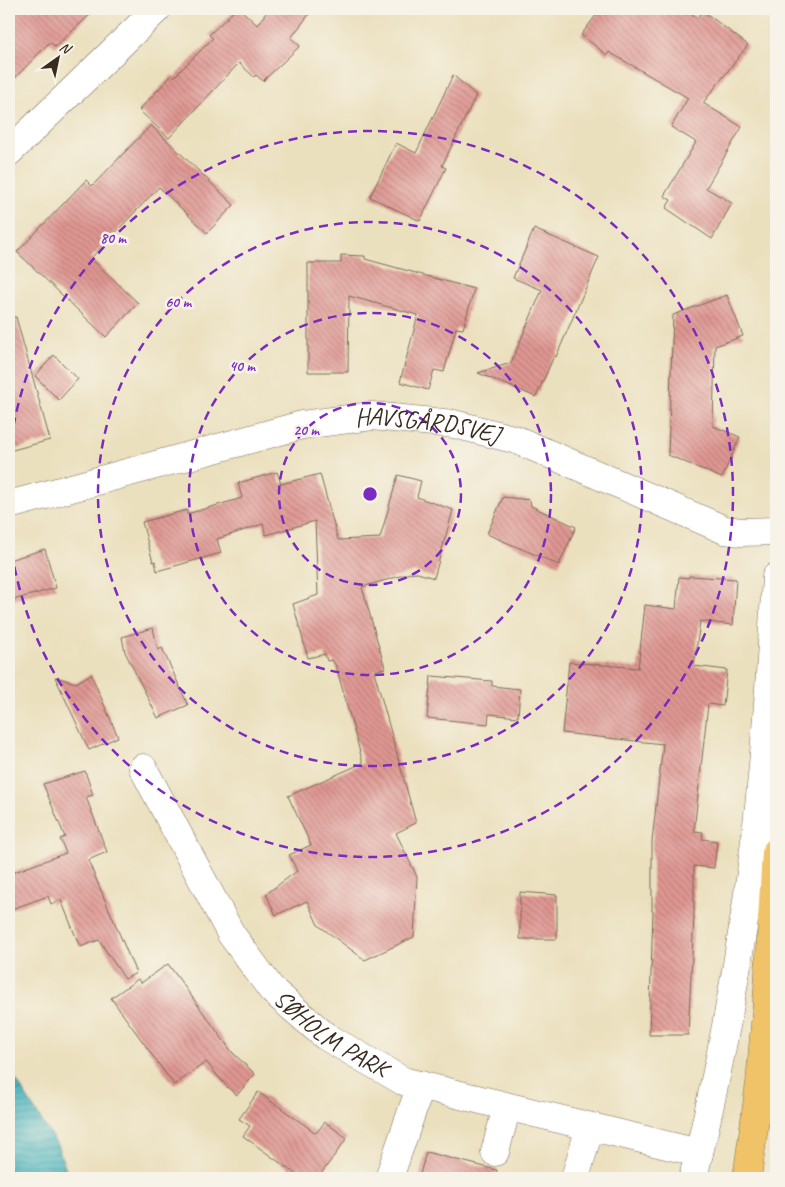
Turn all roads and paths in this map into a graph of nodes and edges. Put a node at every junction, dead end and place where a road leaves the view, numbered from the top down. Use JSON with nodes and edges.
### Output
{"nodes":[{"id":1,"x":157,"y":9,"type":"edge"},
{"id":2,"x":9,"y":152,"type":"edge"},
{"id":3,"x":9,"y":505,"type":"edge"},
{"id":4,"x":776,"y":531,"type":"edge"},
{"id":5,"x":776,"y":576,"type":"edge"},
{"id":6,"x":143,"y":768,"type":"dead end"},
{"id":7,"x":776,"y":852,"type":"edge"},
{"id":8,"x":421,"y":1085,"type":"junction"},
{"id":9,"x":507,"y":1107,"type":"junction"},
{"id":10,"x":590,"y":1127,"type":"junction"},
{"id":11,"x":495,"y":1152,"type":"dead end"},
{"id":12,"x":696,"y":1166,"type":"edge"},
{"id":13,"x":391,"y":1172,"type":"dead end"},
{"id":14,"x":575,"y":1178,"type":"edge"},
{"id":15,"x":747,"y":1178,"type":"edge"}],
"edges":[{"from":1,"to":2,"type":"street"},
{"from":3,"to":4,"type":"street","name":"HAVSGÅRDSVEJ"},
{"from":5,"to":12,"type":"street"},
{"from":6,"to":8,"type":"street","name":"SØHOLM PARK"},
{"from":7,"to":15,"type":"highway"},
{"from":8,"to":9,"type":"street","name":"SØHOLM PARK"},
{"from":8,"to":13,"type":"street"},
{"from":9,"to":10,"type":"street","name":"SØHOLM PARK"},
{"from":9,"to":11,"type":"street"},
{"from":10,"to":12,"type":"street","name":"SØHOLM PARK"},
{"from":10,"to":14,"type":"street"}]}
